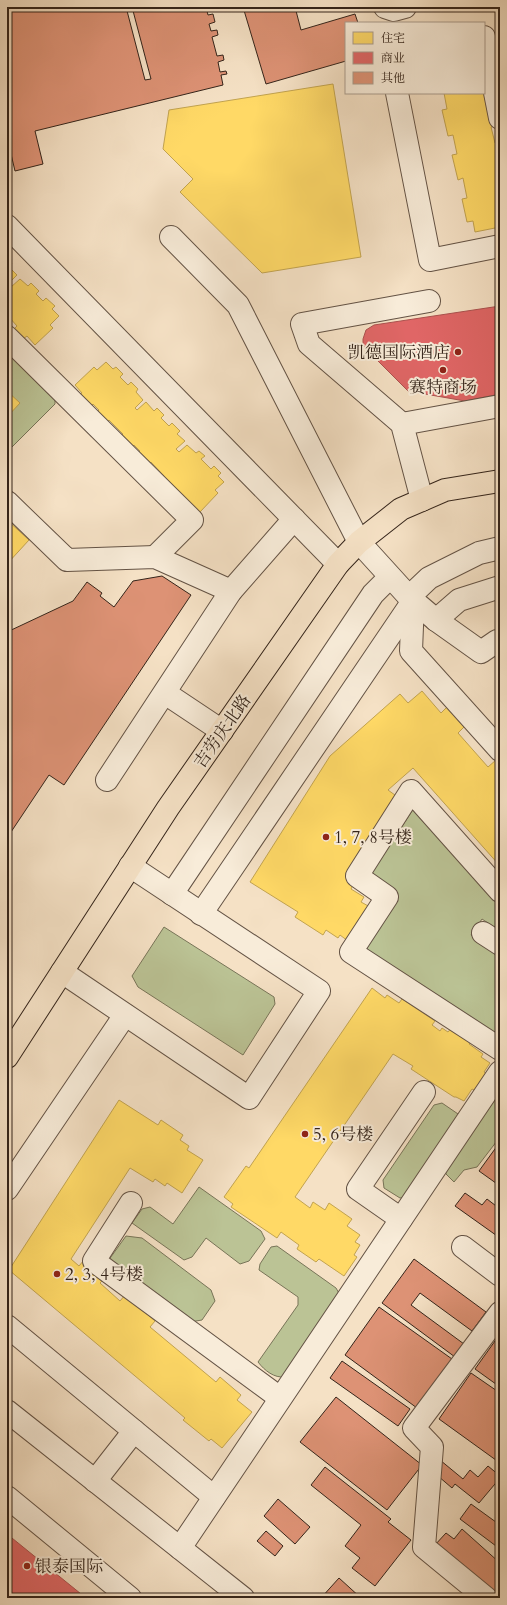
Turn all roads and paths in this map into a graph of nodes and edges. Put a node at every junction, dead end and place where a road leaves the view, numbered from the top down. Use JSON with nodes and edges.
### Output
{"nodes":[{"id":1,"x":385,"y":7,"type":"edge"},
{"id":2,"x":405,"y":7,"type":"edge"},
{"id":3,"x":500,"y":30,"type":"edge"},
{"id":4,"x":485,"y":33,"type":"edge"},
{"id":5,"x":485,"y":42,"type":"edge"},
{"id":6,"x":397,"y":94,"type":"edge"},
{"id":7,"x":500,"y":118,"type":"edge"},
{"id":8,"x":7,"y":226,"type":"edge"},
{"id":9,"x":171,"y":237,"type":"dead end"},
{"id":10,"x":500,"y":246,"type":"edge"},
{"id":11,"x":429,"y":301,"type":"dead end"},
{"id":12,"x":7,"y":337,"type":"edge"},
{"id":13,"x":500,"y":406,"type":"edge"},
{"id":14,"x":402,"y":424,"type":"junction"},
{"id":15,"x":500,"y":481,"type":"edge"},
{"id":16,"x":422,"y":500,"type":"junction"},
{"id":17,"x":7,"y":502,"type":"edge"},
{"id":18,"x":294,"y":519,"type":"junction"},
{"id":19,"x":358,"y":542,"type":"junction"},
{"id":20,"x":500,"y":548,"type":"edge"},
{"id":21,"x":155,"y":557,"type":"junction"},
{"id":22,"x":338,"y":564,"type":"junction"},
{"id":23,"x":390,"y":577,"type":"junction"},
{"id":24,"x":500,"y":587,"type":"edge"},
{"id":25,"x":232,"y":591,"type":"junction"},
{"id":26,"x":411,"y":599,"type":"junction"},
{"id":27,"x":436,"y":620,"type":"junction"},
{"id":28,"x":497,"y":641,"type":"dead end"},
{"id":29,"x":165,"y":693,"type":"junction"},
{"id":30,"x":222,"y":731,"type":"junction"},
{"id":31,"x":500,"y":750,"type":"edge"},
{"id":32,"x":107,"y":780,"type":"dead end"},
{"id":33,"x":130,"y":866,"type":"junction"},
{"id":34,"x":500,"y":891,"type":"edge"},
{"id":35,"x":172,"y":894,"type":"junction"},
{"id":36,"x":201,"y":914,"type":"junction"},
{"id":37,"x":62,"y":972,"type":"junction"},
{"id":38,"x":125,"y":1015,"type":"junction"},
{"id":39,"x":500,"y":1049,"type":"edge"},
{"id":40,"x":7,"y":1057,"type":"edge"},
{"id":41,"x":500,"y":1072,"type":"edge"},
{"id":42,"x":424,"y":1092,"type":"dead end"},
{"id":43,"x":7,"y":1189,"type":"edge"},
{"id":44,"x":132,"y":1204,"type":"dead end"},
{"id":45,"x":401,"y":1219,"type":"junction"},
{"id":46,"x":463,"y":1248,"type":"dead end"},
{"id":47,"x":500,"y":1275,"type":"edge"},
{"id":48,"x":500,"y":1313,"type":"edge"},
{"id":49,"x":7,"y":1326,"type":"edge"},
{"id":50,"x":280,"y":1398,"type":"junction"},
{"id":51,"x":7,"y":1411,"type":"edge"},
{"id":52,"x":134,"y":1430,"type":"junction"},
{"id":53,"x":95,"y":1481,"type":"junction"},
{"id":54,"x":7,"y":1497,"type":"edge"},
{"id":55,"x":214,"y":1497,"type":"junction"},
{"id":56,"x":180,"y":1548,"type":"junction"},
{"id":57,"x":130,"y":1598,"type":"edge"},
{"id":58,"x":243,"y":1598,"type":"edge"},
{"id":59,"x":486,"y":1598,"type":"edge"}],
"edges":[{"from":1,"to":2,"type":"street"},
{"from":3,"to":4,"type":"street"},
{"from":5,"to":7,"type":"street"},
{"from":6,"to":10,"type":"street"},
{"from":8,"to":18,"type":"street"},
{"from":9,"to":19,"type":"street"},
{"from":11,"to":14,"type":"street"},
{"from":12,"to":21,"type":"street"},
{"from":13,"to":14,"type":"street"},
{"from":14,"to":16,"type":"street"},
{"from":15,"to":16,"type":"main road","name":"吉劳庆北路"},
{"from":16,"to":19,"type":"main road","name":"吉劳庆北路"},
{"from":17,"to":21,"type":"street"},
{"from":18,"to":22,"type":"street"},
{"from":18,"to":25,"type":"street"},
{"from":19,"to":22,"type":"main road","name":"吉劳庆北路"},
{"from":19,"to":23,"type":"street"},
{"from":20,"to":26,"type":"street"},
{"from":21,"to":25,"type":"street"},
{"from":22,"to":30,"type":"main road","name":"吉劳庆北路"},
{"from":23,"to":26,"type":"street"},
{"from":23,"to":35,"type":"street"},
{"from":24,"to":27,"type":"street"},
{"from":25,"to":29,"type":"street"},
{"from":26,"to":27,"type":"street"},
{"from":26,"to":31,"type":"street"},
{"from":26,"to":36,"type":"street"},
{"from":27,"to":28,"type":"street"},
{"from":29,"to":30,"type":"street"},
{"from":29,"to":32,"type":"street"},
{"from":30,"to":33,"type":"main road","name":"吉劳庆北路"},
{"from":33,"to":35,"type":"street"},
{"from":33,"to":37,"type":"main road","name":"吉劳庆北路"},
{"from":34,"to":39,"type":"street"},
{"from":35,"to":36,"type":"street"},
{"from":36,"to":38,"type":"street"},
{"from":37,"to":38,"type":"street"},
{"from":37,"to":40,"type":"main road","name":"吉劳庆北路"},
{"from":38,"to":43,"type":"street"},
{"from":41,"to":45,"type":"street"},
{"from":42,"to":45,"type":"street"},
{"from":44,"to":50,"type":"street"},
{"from":45,"to":50,"type":"street"},
{"from":46,"to":47,"type":"street"},
{"from":48,"to":59,"type":"street"},
{"from":49,"to":52,"type":"street"},
{"from":50,"to":55,"type":"street"},
{"from":51,"to":53,"type":"street"},
{"from":52,"to":53,"type":"street"},
{"from":52,"to":55,"type":"street"},
{"from":53,"to":56,"type":"street"},
{"from":54,"to":57,"type":"street"},
{"from":55,"to":56,"type":"street"},
{"from":56,"to":58,"type":"street"}]}
